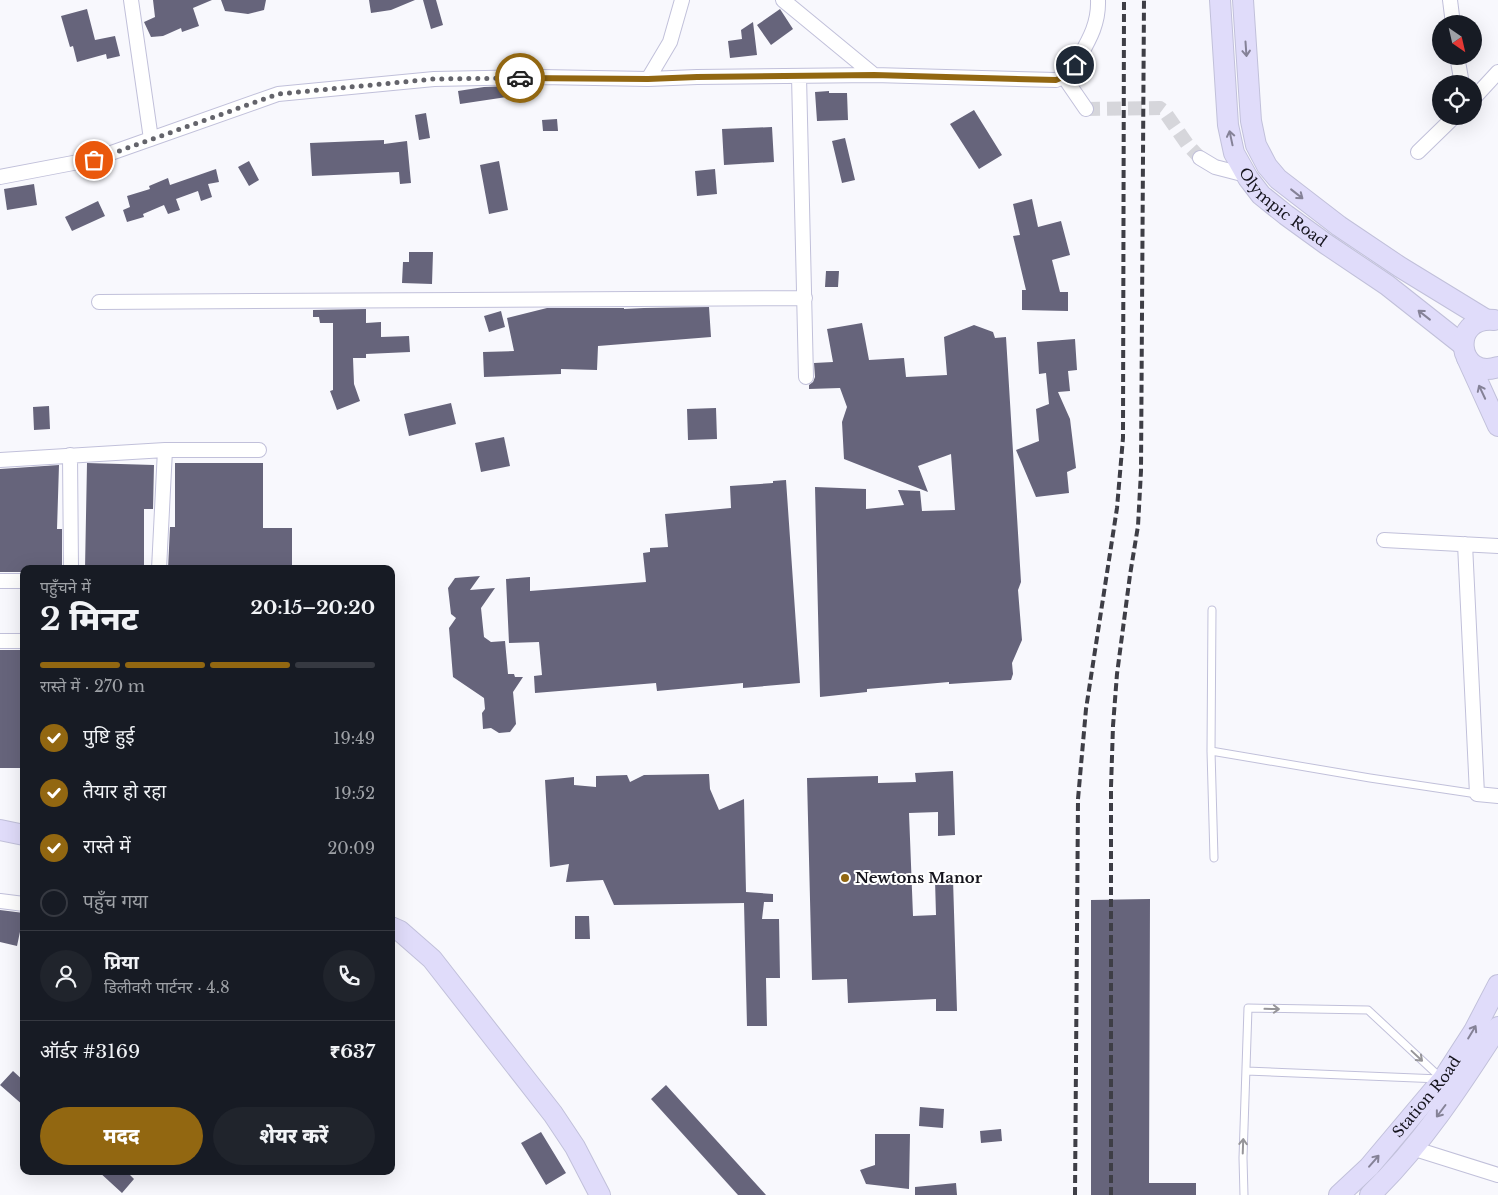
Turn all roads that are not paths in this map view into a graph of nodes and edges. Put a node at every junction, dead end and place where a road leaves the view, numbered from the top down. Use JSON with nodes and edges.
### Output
{"nodes":[{"id":1,"x":131,"y":0,"type":"edge"},
{"id":2,"x":682,"y":0,"type":"edge"},
{"id":3,"x":783,"y":0,"type":"edge"},
{"id":4,"x":1098,"y":0,"type":"edge"},
{"id":5,"x":1220,"y":0,"type":"edge"},
{"id":6,"x":1243,"y":0,"type":"edge"},
{"id":7,"x":1450,"y":0,"type":"edge"},
{"id":8,"x":1452,"y":15,"type":"edge"},
{"id":9,"x":1498,"y":72,"type":"edge"},
{"id":10,"x":874,"y":75,"type":"junction"},
{"id":11,"x":799,"y":76,"type":"junction"},
{"id":12,"x":1064,"y":77,"type":"junction"},
{"id":13,"x":648,"y":79,"type":"junction"},
{"id":14,"x":1482,"y":89,"type":"edge"},
{"id":15,"x":1086,"y":109,"type":"dead end"},
{"id":16,"x":1446,"y":125,"type":"edge"},
{"id":17,"x":150,"y":139,"type":"junction"},
{"id":18,"x":1418,"y":152,"type":"dead end"},
{"id":19,"x":1200,"y":158,"type":"tunnel mouth"},
{"id":20,"x":1246,"y":175,"type":"junction"},
{"id":21,"x":0,"y":177,"type":"edge"},
{"id":22,"x":804,"y":298,"type":"junction"},
{"id":23,"x":99,"y":302,"type":"dead end"},
{"id":24,"x":1492,"y":321,"type":"edge"},
{"id":25,"x":1465,"y":351,"type":"junction"},
{"id":26,"x":1498,"y":367,"type":"edge"},
{"id":27,"x":806,"y":377,"type":"dead end"},
{"id":28,"x":1498,"y":426,"type":"edge"},
{"id":29,"x":165,"y":450,"type":"junction"},
{"id":30,"x":259,"y":450,"type":"dead end"},
{"id":31,"x":70,"y":456,"type":"junction"},
{"id":32,"x":0,"y":460,"type":"edge"},
{"id":33,"x":1384,"y":540,"type":"dead end"},
{"id":34,"x":1465,"y":544,"type":"junction"},
{"id":35,"x":1498,"y":546,"type":"edge"},
{"id":36,"x":71,"y":565,"type":"edge"},
{"id":37,"x":158,"y":565,"type":"edge"},
{"id":38,"x":0,"y":581,"type":"edge"},
{"id":39,"x":20,"y":581,"type":"edge"},
{"id":40,"x":1212,"y":610,"type":"dead end"},
{"id":41,"x":0,"y":641,"type":"edge"},
{"id":42,"x":20,"y":641,"type":"edge"},
{"id":43,"x":1211,"y":751,"type":"junction"},
{"id":44,"x":1478,"y":794,"type":"junction"},
{"id":45,"x":1498,"y":796,"type":"edge"},
{"id":46,"x":0,"y":830,"type":"edge"},
{"id":47,"x":20,"y":834,"type":"edge"},
{"id":48,"x":1214,"y":858,"type":"dead end"},
{"id":49,"x":0,"y":901,"type":"edge"},
{"id":50,"x":20,"y":904,"type":"edge"},
{"id":51,"x":395,"y":929,"type":"edge"},
{"id":52,"x":1498,"y":984,"type":"edge"},
{"id":53,"x":1498,"y":1027,"type":"edge"},
{"id":54,"x":1246,"y":1071,"type":"junction"},
{"id":55,"x":1443,"y":1079,"type":"junction"},
{"id":56,"x":1412,"y":1148,"type":"junction"},
{"id":57,"x":1498,"y":1175,"type":"edge"},
{"id":58,"x":600,"y":1195,"type":"edge"},
{"id":59,"x":1244,"y":1195,"type":"edge"},
{"id":60,"x":1339,"y":1195,"type":"edge"},
{"id":61,"x":1370,"y":1195,"type":"edge"}],
"edges":[{"from":1,"to":17,"type":"street"},
{"from":2,"to":13,"type":"street"},
{"from":3,"to":10,"type":"street"},
{"from":4,"to":12,"type":"street"},
{"from":20,"to":5,"type":"street","name":"Olympic Road","one_way":true},
{"from":6,"to":24,"type":"street","name":"Olympic Road","one_way":true},
{"from":7,"to":8,"type":"street"},
{"from":9,"to":14,"type":"street"},
{"from":10,"to":11,"type":"street"},
{"from":10,"to":12,"type":"street"},
{"from":11,"to":13,"type":"street"},
{"from":11,"to":22,"type":"street"},
{"from":12,"to":15,"type":"street"},
{"from":13,"to":17,"type":"street"},
{"from":16,"to":18,"type":"street"},
{"from":17,"to":21,"type":"street"},
{"from":19,"to":20,"type":"street"},
{"from":25,"to":20,"type":"street","name":"Olympic Road","one_way":true},
{"from":22,"to":23,"type":"street"},
{"from":22,"to":27,"type":"street"},
{"from":24,"to":25,"type":"street"},
{"from":25,"to":26,"type":"street","name":"Olympic Road"},
{"from":28,"to":25,"type":"street","one_way":true},
{"from":29,"to":30,"type":"street"},
{"from":29,"to":31,"type":"street"},
{"from":29,"to":37,"type":"street"},
{"from":31,"to":32,"type":"street"},
{"from":31,"to":36,"type":"street"},
{"from":33,"to":34,"type":"street"},
{"from":34,"to":35,"type":"street"},
{"from":34,"to":44,"type":"street"},
{"from":38,"to":39,"type":"street"},
{"from":40,"to":43,"type":"lane"},
{"from":41,"to":42,"type":"street"},
{"from":43,"to":44,"type":"lane"},
{"from":43,"to":48,"type":"lane"},
{"from":44,"to":45,"type":"street"},
{"from":46,"to":47,"type":"street"},
{"from":49,"to":50,"type":"street"},
{"from":51,"to":58,"type":"street"},
{"from":55,"to":52,"type":"street","name":"Station Road","one_way":true},
{"from":53,"to":56,"type":"street","name":"Station Road","one_way":true},
{"from":54,"to":55,"type":"lane"},
{"from":54,"to":55,"type":"lane","one_way":true},
{"from":59,"to":54,"type":"lane","one_way":true},
{"from":60,"to":55,"type":"street","name":"Station Road","one_way":true},
{"from":56,"to":57,"type":"street"},
{"from":56,"to":61,"type":"street","name":"Station Road"}]}
